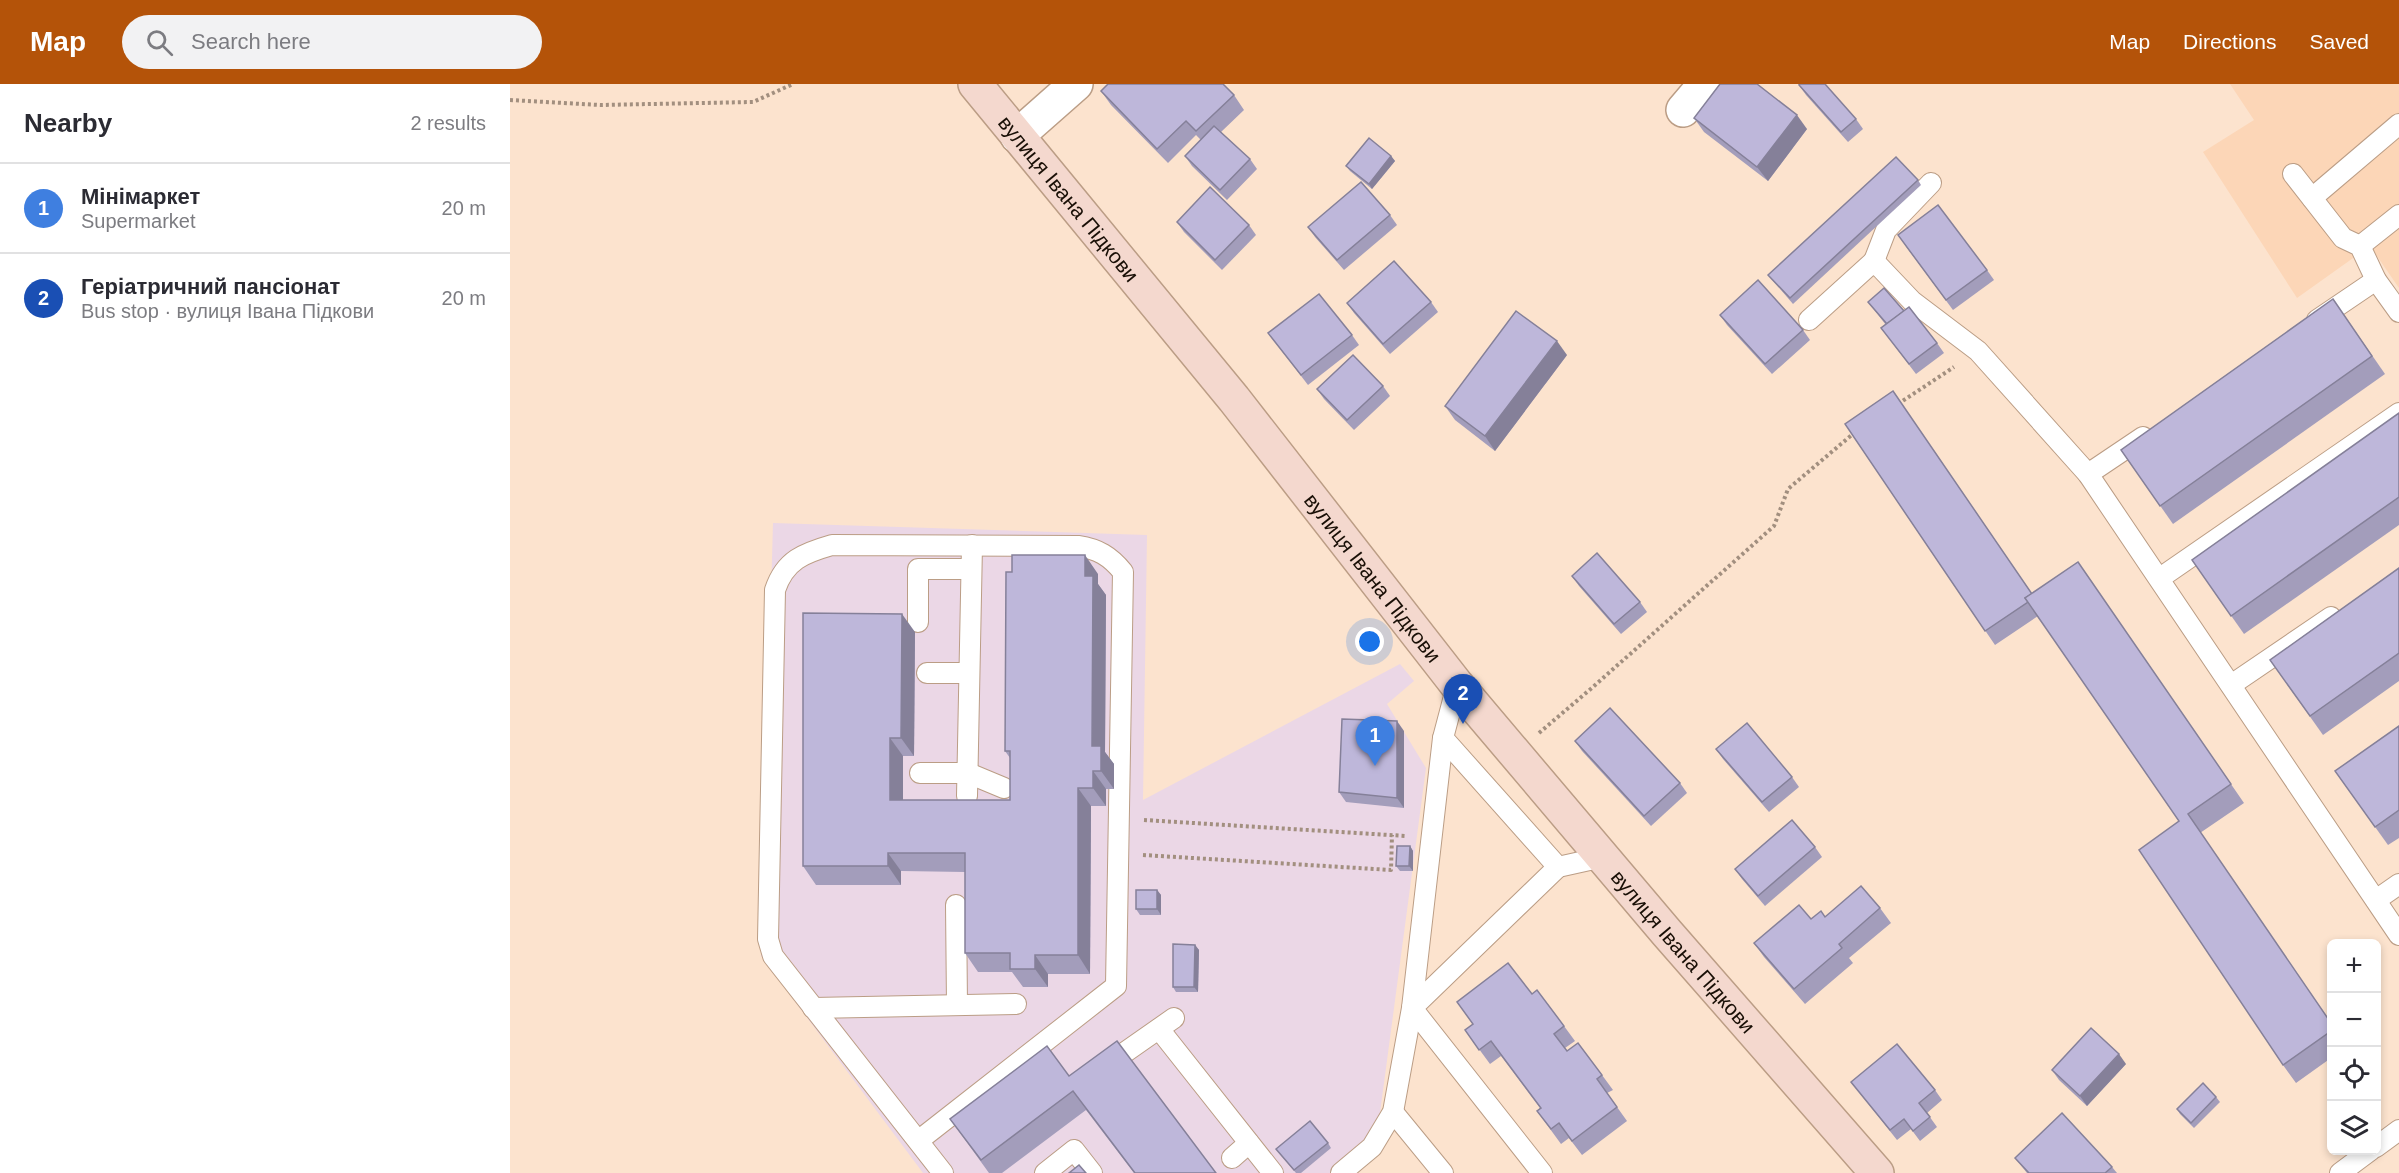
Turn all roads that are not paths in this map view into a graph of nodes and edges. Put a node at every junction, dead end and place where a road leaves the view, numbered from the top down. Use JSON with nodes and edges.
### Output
{"nodes":[{"id":1,"x":975,"y":84,"type":"edge"},
{"id":2,"x":1076,"y":84,"type":"edge"},
{"id":3,"x":1705,"y":84,"type":"edge"},
{"id":4,"x":1683,"y":110,"type":"dead end"},
{"id":5,"x":2399,"y":124,"type":"edge"},
{"id":6,"x":1017,"y":136,"type":"junction"},
{"id":7,"x":2293,"y":174,"type":"dead end"},
{"id":8,"x":1931,"y":183,"type":"dead end"},
{"id":9,"x":2312,"y":198,"type":"junction"},
{"id":10,"x":2399,"y":215,"type":"edge"},
{"id":11,"x":2360,"y":246,"type":"junction"},
{"id":12,"x":1874,"y":261,"type":"junction"},
{"id":13,"x":2376,"y":280,"type":"junction"},
{"id":14,"x":2399,"y":312,"type":"edge"},
{"id":15,"x":1809,"y":320,"type":"dead end"},
{"id":16,"x":2297,"y":333,"type":"edge"},
{"id":17,"x":2399,"y":413,"type":"edge"},
{"id":18,"x":2158,"y":427,"type":"edge"},
{"id":19,"x":2088,"y":474,"type":"junction"},
{"id":20,"x":972,"y":545,"type":"junction"},
{"id":21,"x":971,"y":569,"type":"junction"},
{"id":22,"x":2160,"y":578,"type":"junction"},
{"id":23,"x":2350,"y":604,"type":"edge"},
{"id":24,"x":918,"y":622,"type":"dead end"},
{"id":25,"x":927,"y":672,"type":"dead end"},
{"id":26,"x":969,"y":672,"type":"junction"},
{"id":27,"x":1458,"y":685,"type":"junction"},
{"id":28,"x":2231,"y":685,"type":"junction"},
{"id":29,"x":1443,"y":738,"type":"junction"},
{"id":30,"x":920,"y":773,"type":"dead end"},
{"id":31,"x":968,"y":773,"type":"junction"},
{"id":32,"x":1004,"y":788,"type":"dead end"},
{"id":33,"x":967,"y":796,"type":"dead end"},
{"id":34,"x":1603,"y":857,"type":"junction"},
{"id":35,"x":1558,"y":867,"type":"junction"},
{"id":36,"x":2399,"y":884,"type":"edge"},
{"id":37,"x":2376,"y":900,"type":"junction"},
{"id":38,"x":956,"y":905,"type":"dead end"},
{"id":39,"x":2399,"y":935,"type":"edge"},
{"id":40,"x":1016,"y":1004,"type":"dead end"},
{"id":41,"x":957,"y":1005,"type":"junction"},
{"id":42,"x":813,"y":1008,"type":"junction"},
{"id":43,"x":1412,"y":1008,"type":"junction"},
{"id":44,"x":1084,"y":1080,"type":"edge"},
{"id":45,"x":1393,"y":1112,"type":"junction"},
{"id":46,"x":2399,"y":1130,"type":"edge"},
{"id":47,"x":918,"y":1141,"type":"junction"},
{"id":48,"x":1249,"y":1143,"type":"junction"},
{"id":49,"x":2381,"y":1143,"type":"edge"},
{"id":50,"x":2364,"y":1155,"type":"edge"},
{"id":51,"x":1232,"y":1158,"type":"dead end"},
{"id":52,"x":943,"y":1173,"type":"edge"},
{"id":53,"x":1045,"y":1173,"type":"edge"},
{"id":54,"x":1092,"y":1173,"type":"edge"},
{"id":55,"x":1273,"y":1173,"type":"edge"},
{"id":56,"x":1341,"y":1173,"type":"edge"},
{"id":57,"x":1443,"y":1173,"type":"edge"},
{"id":58,"x":1542,"y":1173,"type":"edge"},
{"id":59,"x":1876,"y":1173,"type":"edge"},
{"id":60,"x":2340,"y":1173,"type":"edge"}],
"edges":[{"from":1,"to":6,"type":"street","name":"вулиця Івана Підкови"},
{"from":2,"to":6,"type":"street"},
{"from":3,"to":4,"type":"street"},
{"from":5,"to":9,"type":"lane"},
{"from":6,"to":27,"type":"street","name":"вулиця Івана Підкови"},
{"from":7,"to":9,"type":"lane"},
{"from":8,"to":12,"type":"lane"},
{"from":9,"to":11,"type":"lane"},
{"from":10,"to":11,"type":"lane"},
{"from":11,"to":13,"type":"lane"},
{"from":12,"to":15,"type":"lane"},
{"from":12,"to":19,"type":"lane"},
{"from":13,"to":14,"type":"lane"},
{"from":13,"to":16,"type":"lane"},
{"from":17,"to":22,"type":"lane"},
{"from":18,"to":19,"type":"lane"},
{"from":19,"to":22,"type":"lane"},
{"from":20,"to":21,"type":"lane"},
{"from":20,"to":42,"type":"lane"},
{"from":20,"to":47,"type":"lane"},
{"from":21,"to":24,"type":"lane"},
{"from":21,"to":26,"type":"lane"},
{"from":22,"to":28,"type":"lane"},
{"from":23,"to":28,"type":"lane"},
{"from":25,"to":26,"type":"lane"},
{"from":26,"to":31,"type":"lane"},
{"from":27,"to":29,"type":"lane"},
{"from":27,"to":34,"type":"street","name":"вулиця Івана Підкови"},
{"from":28,"to":37,"type":"lane"},
{"from":29,"to":35,"type":"lane"},
{"from":29,"to":43,"type":"lane"},
{"from":30,"to":31,"type":"lane"},
{"from":31,"to":32,"type":"lane"},
{"from":31,"to":33,"type":"lane"},
{"from":34,"to":35,"type":"lane"},
{"from":34,"to":59,"type":"street","name":"вулиця Івана Підкови"},
{"from":35,"to":43,"type":"lane"},
{"from":36,"to":37,"type":"lane"},
{"from":37,"to":39,"type":"lane"},
{"from":38,"to":41,"type":"lane"},
{"from":40,"to":41,"type":"lane"},
{"from":41,"to":42,"type":"lane"},
{"from":42,"to":47,"type":"lane"},
{"from":43,"to":45,"type":"lane"},
{"from":43,"to":58,"type":"lane"},
{"from":44,"to":48,"type":"lane"},
{"from":45,"to":56,"type":"lane"},
{"from":45,"to":57,"type":"lane"},
{"from":46,"to":49,"type":"lane"},
{"from":47,"to":52,"type":"lane"},
{"from":48,"to":51,"type":"lane"},
{"from":48,"to":55,"type":"lane"},
{"from":50,"to":60,"type":"lane"},
{"from":53,"to":54,"type":"lane"}]}
